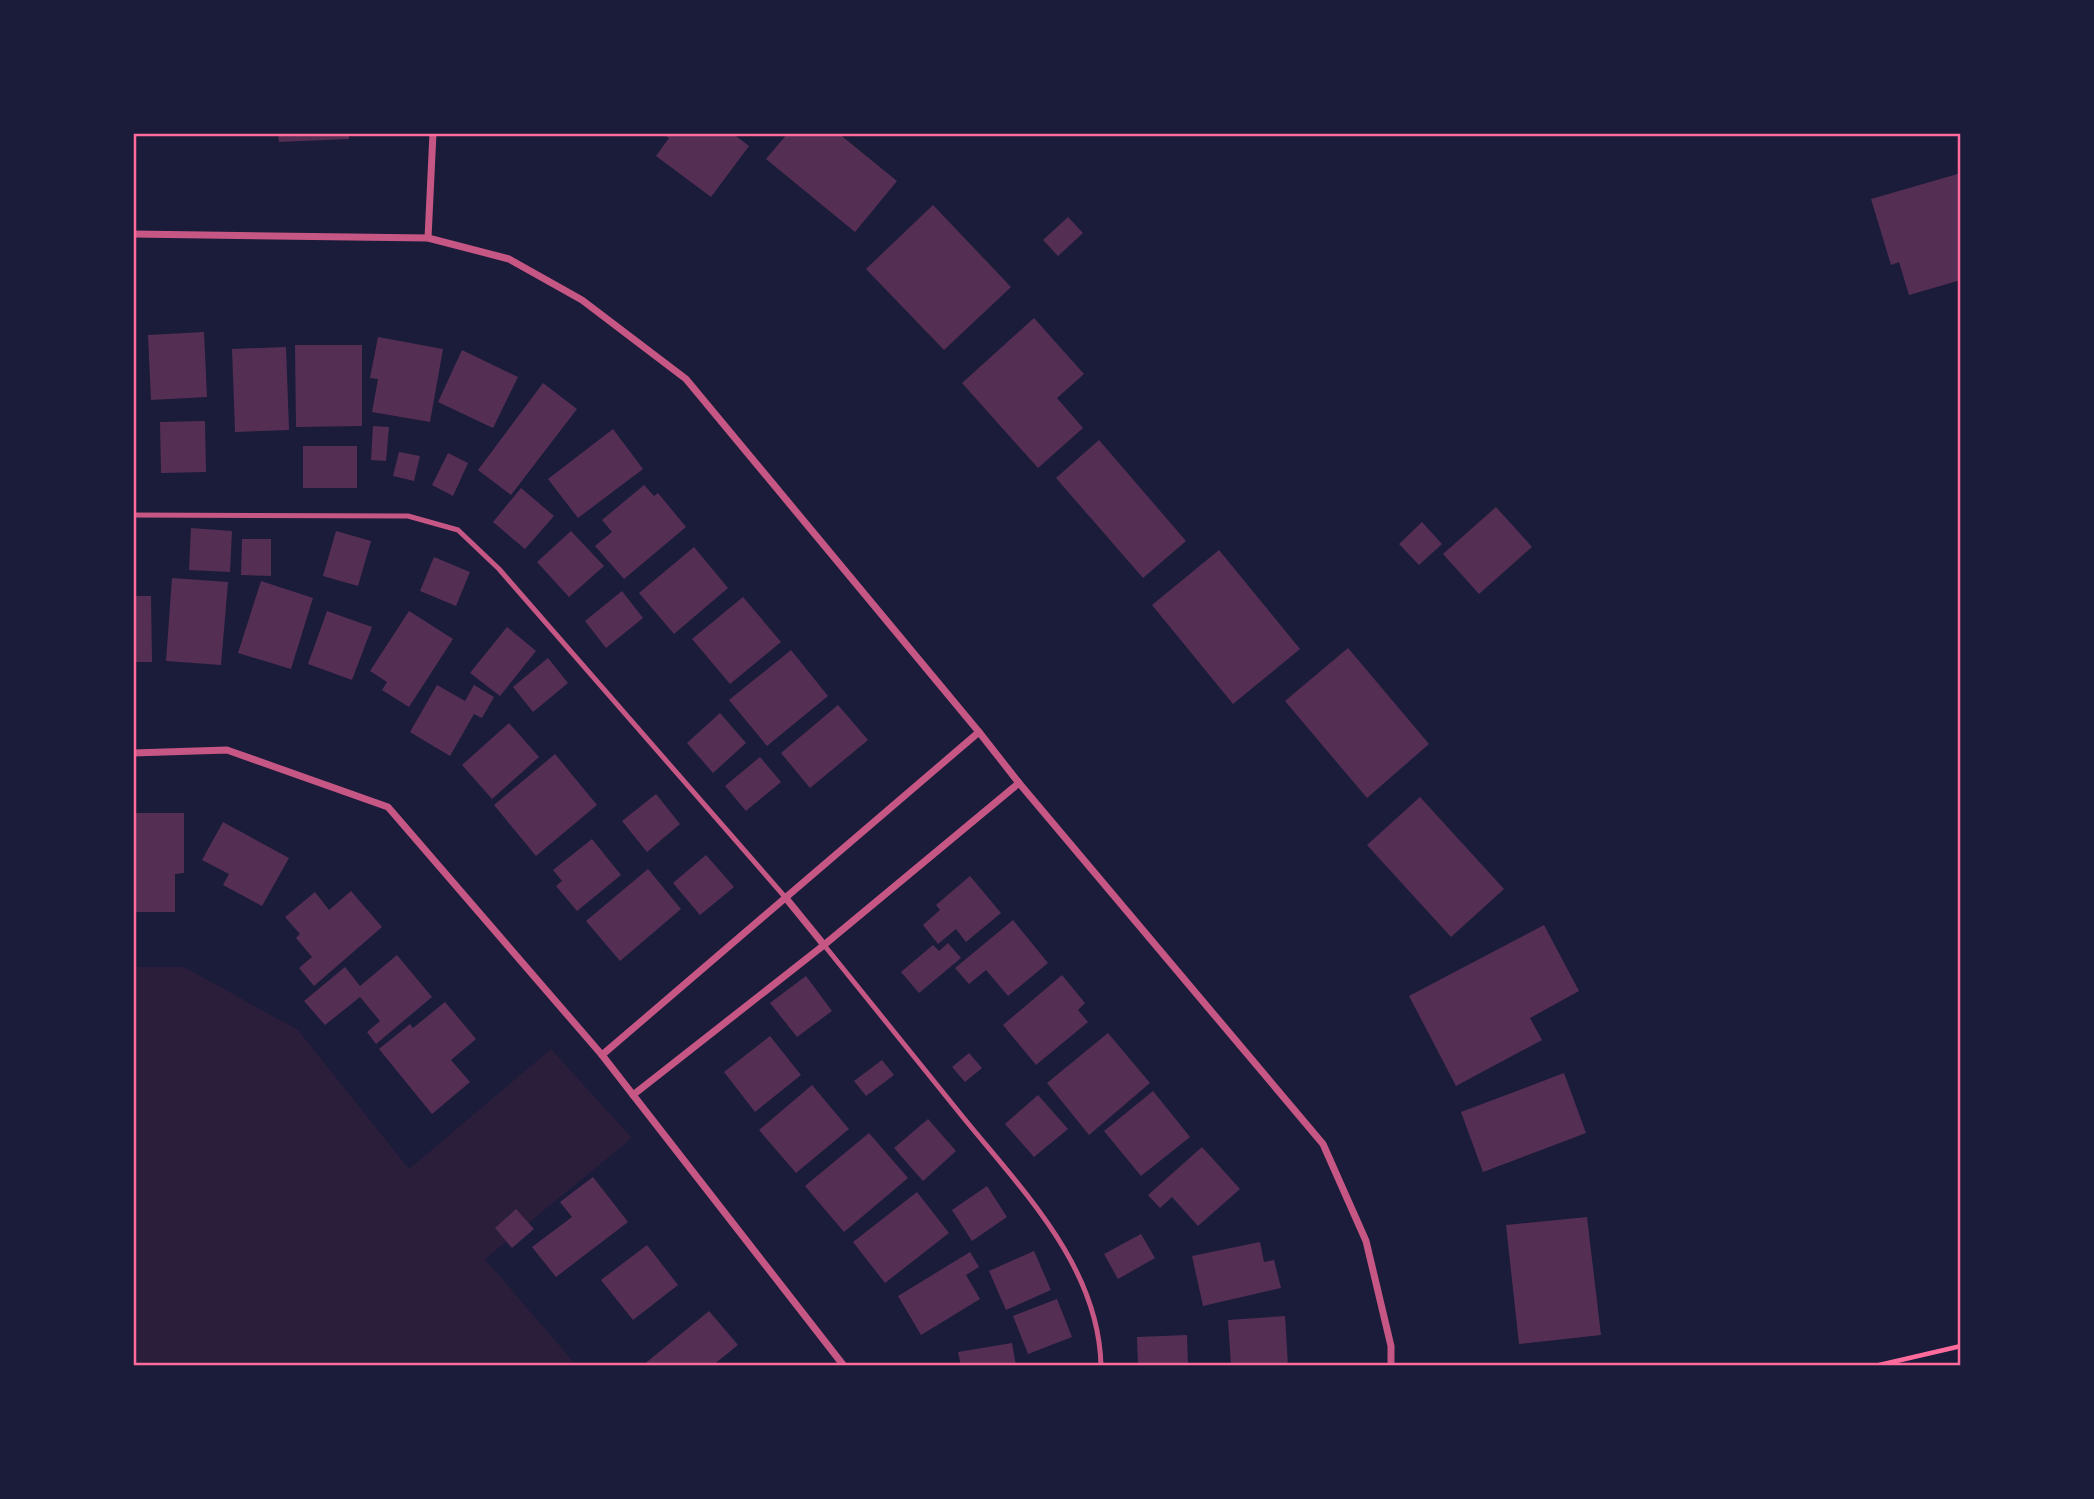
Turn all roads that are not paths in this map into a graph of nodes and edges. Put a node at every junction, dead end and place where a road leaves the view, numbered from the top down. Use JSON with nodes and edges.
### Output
{"nodes":[{"id":1,"x":433,"y":133,"type":"edge"},
{"id":2,"x":133,"y":234,"type":"edge"},
{"id":3,"x":428,"y":238,"type":"junction"},
{"id":4,"x":133,"y":515,"type":"edge"},
{"id":5,"x":979,"y":732,"type":"junction"},
{"id":6,"x":133,"y":753,"type":"edge"},
{"id":7,"x":1019,"y":783,"type":"junction"},
{"id":8,"x":785,"y":897,"type":"junction"},
{"id":9,"x":824,"y":945,"type":"junction"},
{"id":10,"x":602,"y":1055,"type":"junction"},
{"id":11,"x":633,"y":1095,"type":"junction"},
{"id":12,"x":844,"y":1366,"type":"edge"},
{"id":13,"x":1101,"y":1366,"type":"edge"},
{"id":14,"x":1391,"y":1366,"type":"edge"}],
"edges":[{"from":1,"to":3,"type":"street"},
{"from":2,"to":3,"type":"street"},
{"from":3,"to":5,"type":"street"},
{"from":4,"to":8,"type":"lane"},
{"from":5,"to":7,"type":"street"},
{"from":5,"to":8,"type":"street"},
{"from":6,"to":10,"type":"street"},
{"from":7,"to":9,"type":"street"},
{"from":7,"to":14,"type":"street"},
{"from":8,"to":9,"type":"street"},
{"from":8,"to":10,"type":"street"},
{"from":9,"to":11,"type":"street"},
{"from":9,"to":13,"type":"lane"},
{"from":10,"to":11,"type":"street"},
{"from":11,"to":12,"type":"street"}]}
